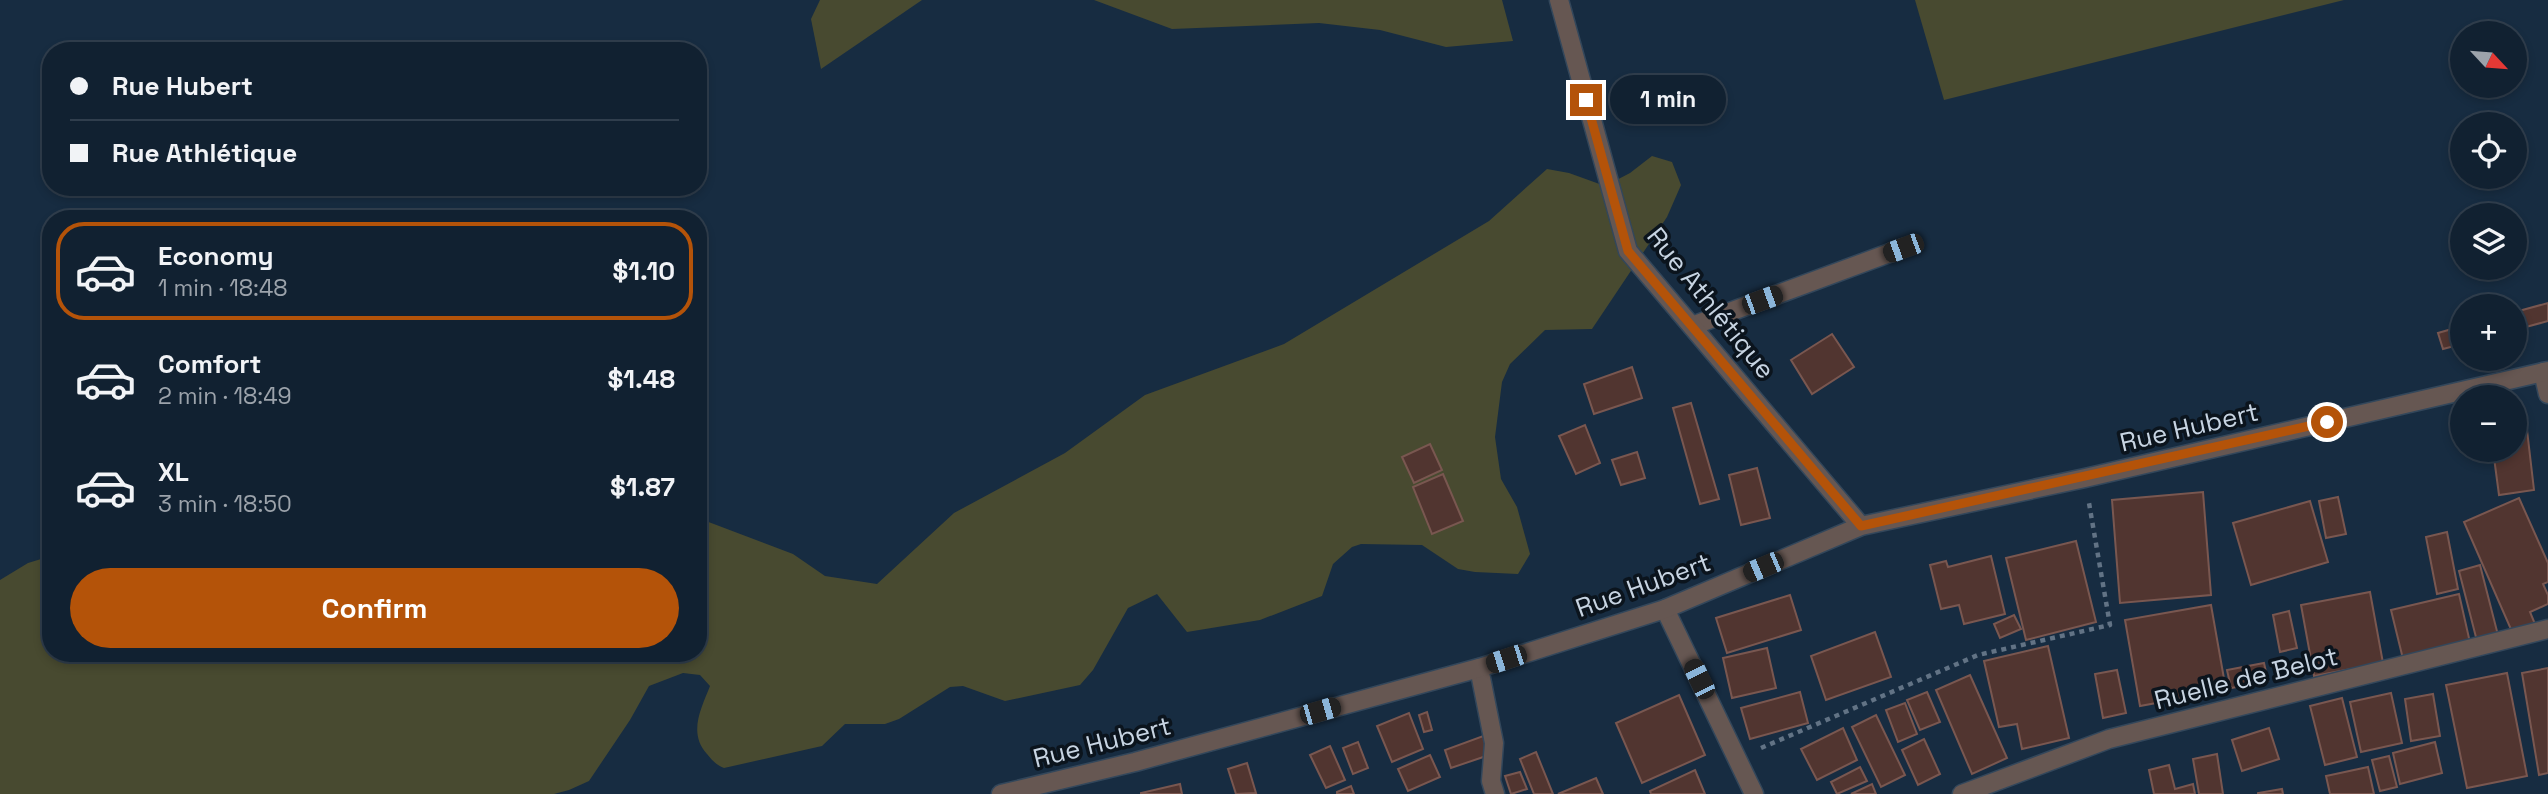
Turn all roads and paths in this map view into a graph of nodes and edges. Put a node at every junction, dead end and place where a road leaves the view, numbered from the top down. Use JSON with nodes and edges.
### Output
{"nodes":[{"id":1,"x":1559,"y":0,"type":"edge"},
{"id":2,"x":1903,"y":248,"type":"dead end"},
{"id":3,"x":1692,"y":326,"type":"junction"},
{"id":4,"x":2545,"y":372,"type":"edge"},
{"id":5,"x":2548,"y":394,"type":"edge"},
{"id":6,"x":2085,"y":478,"type":"junction"},
{"id":7,"x":1861,"y":526,"type":"junction"},
{"id":8,"x":1665,"y":609,"type":"junction"},
{"id":9,"x":2548,"y":629,"type":"edge"},
{"id":10,"x":1479,"y":668,"type":"junction"},
{"id":11,"x":1739,"y":758,"type":"junction"},
{"id":12,"x":1001,"y":794,"type":"edge"},
{"id":13,"x":1495,"y":794,"type":"edge"},
{"id":14,"x":1754,"y":794,"type":"edge"},
{"id":15,"x":1962,"y":794,"type":"edge"}],
"edges":[{"from":1,"to":3,"type":"street","name":"Rue Athlétique"},
{"from":2,"to":3,"type":"street"},
{"from":3,"to":7,"type":"street","name":"Rue Athlétique"},
{"from":4,"to":5,"type":"street"},
{"from":4,"to":6,"type":"street","name":"Rue Hubert"},
{"from":6,"to":7,"type":"street","name":"Rue Hubert"},
{"from":6,"to":11,"type":"path"},
{"from":7,"to":8,"type":"street","name":"Rue Hubert"},
{"from":8,"to":10,"type":"street","name":"Rue Hubert"},
{"from":8,"to":11,"type":"street"},
{"from":9,"to":15,"type":"street","name":"Ruelle de Belot"},
{"from":10,"to":12,"type":"street","name":"Rue Hubert"},
{"from":10,"to":13,"type":"street"},
{"from":11,"to":14,"type":"street"}]}
